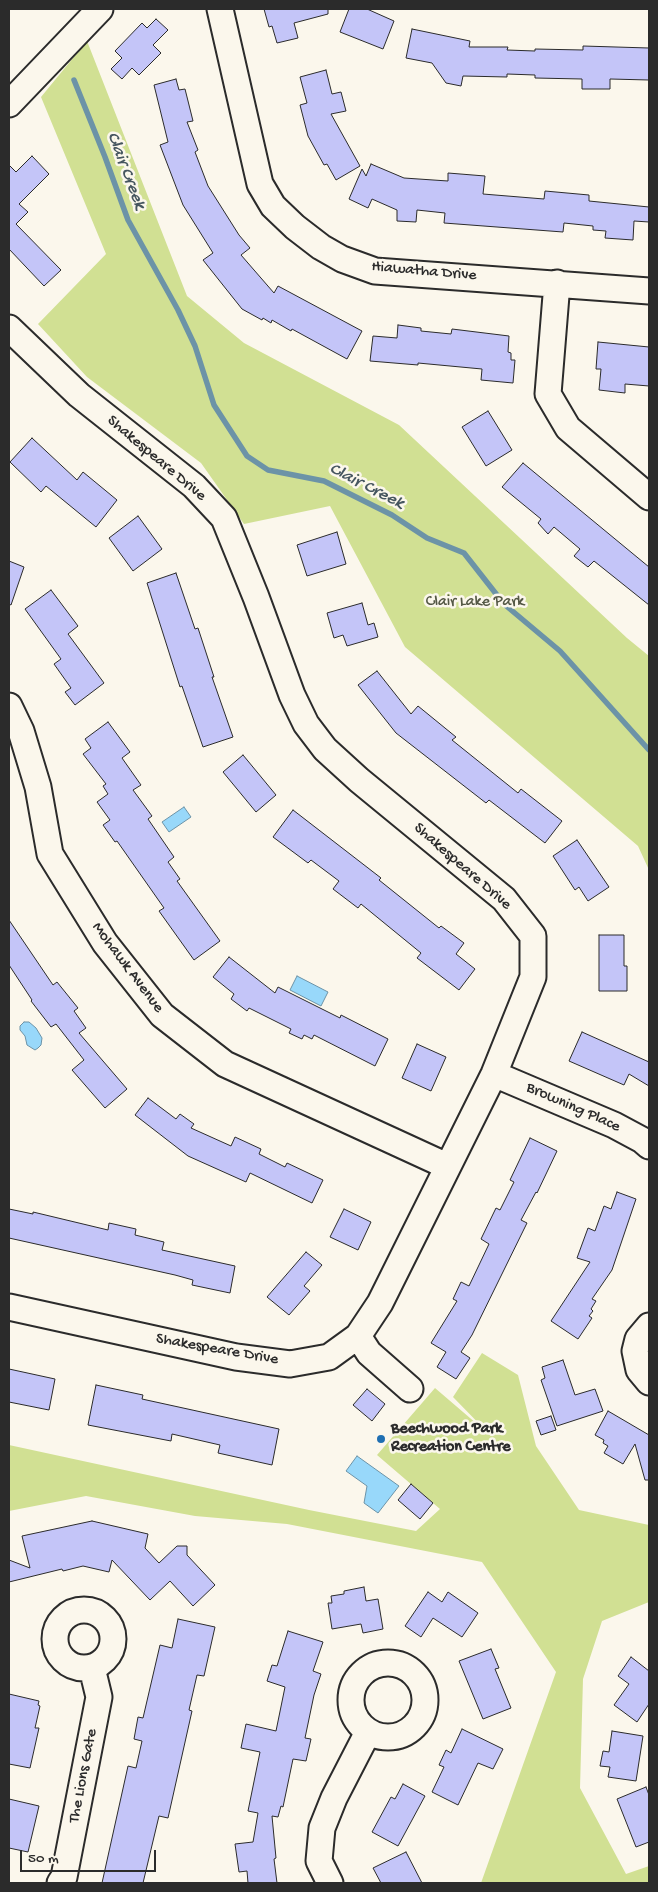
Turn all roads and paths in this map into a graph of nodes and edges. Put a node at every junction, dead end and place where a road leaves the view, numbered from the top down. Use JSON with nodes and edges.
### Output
{"nodes":[{"id":1,"x":100,"y":9,"type":"edge"},
{"id":2,"x":220,"y":9,"type":"edge"},
{"id":3,"x":9,"y":104,"type":"edge"},
{"id":4,"x":557,"y":283,"type":"junction"},
{"id":5,"x":649,"y":291,"type":"edge"},
{"id":6,"x":9,"y":328,"type":"edge"},
{"id":7,"x":649,"y":497,"type":"edge"},
{"id":8,"x":9,"y":706,"type":"edge"},
{"id":9,"x":494,"y":1074,"type":"junction"},
{"id":10,"x":649,"y":1146,"type":"edge"},
{"id":11,"x":447,"y":1166,"type":"junction"},
{"id":12,"x":9,"y":1307,"type":"edge"},
{"id":13,"x":649,"y":1326,"type":"edge"},
{"id":14,"x":358,"y":1336,"type":"junction"},
{"id":15,"x":649,"y":1382,"type":"edge"},
{"id":16,"x":410,"y":1389,"type":"dead end"},
{"id":17,"x":92,"y":1668,"type":"dead end"},
{"id":18,"x":368,"y":1732,"type":"dead end"},
{"id":19,"x":60,"y":1883,"type":"edge"},
{"id":20,"x":330,"y":1883,"type":"edge"}],
"edges":[{"from":1,"to":3,"type":"street"},
{"from":2,"to":4,"type":"street","name":"Hiawatha Drive"},
{"from":4,"to":5,"type":"street","name":"Hiawatha Drive"},
{"from":4,"to":7,"type":"street"},
{"from":6,"to":9,"type":"street","name":"Shakespeare Drive"},
{"from":8,"to":11,"type":"street","name":"Mohawk Avenue"},
{"from":9,"to":10,"type":"street","name":"Browning Place"},
{"from":9,"to":11,"type":"street","name":"Shakespeare Drive"},
{"from":11,"to":14,"type":"street","name":"Shakespeare Drive"},
{"from":12,"to":14,"type":"street","name":"Shakespeare Drive"},
{"from":13,"to":15,"type":"street"},
{"from":14,"to":16,"type":"street"},
{"from":17,"to":19,"type":"street","name":"The Lions Gate"},
{"from":18,"to":20,"type":"street"}]}
